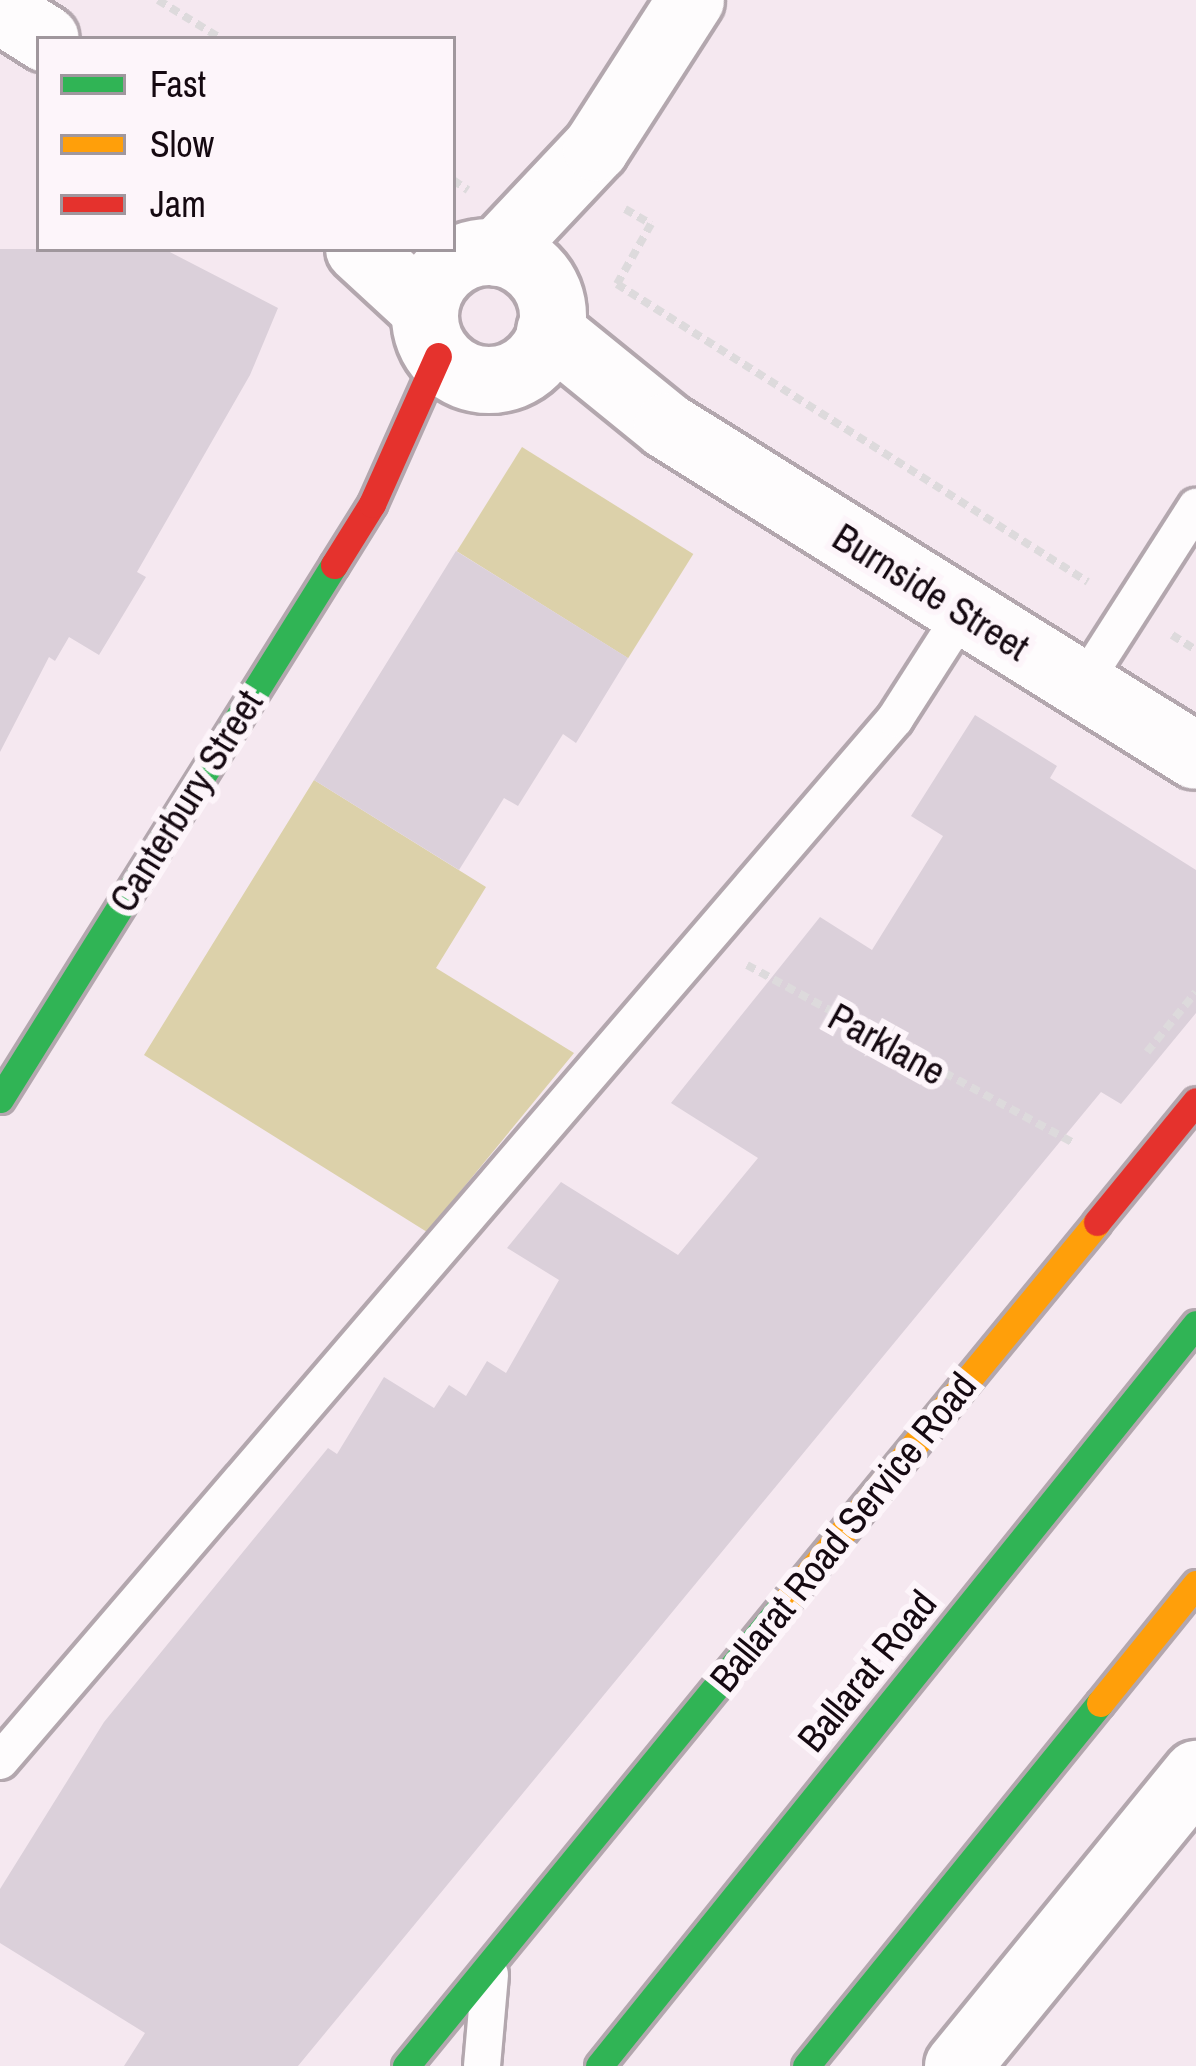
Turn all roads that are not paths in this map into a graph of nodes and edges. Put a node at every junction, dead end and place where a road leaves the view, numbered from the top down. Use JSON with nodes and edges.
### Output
{"nodes":[{"id":1,"x":691,"y":0,"type":"edge"},
{"id":2,"x":0,"y":10,"type":"edge"},
{"id":3,"x":41,"y":36,"type":"edge"},
{"id":4,"x":365,"y":252,"type":"edge"},
{"id":5,"x":482,"y":311,"type":"edge"},
{"id":6,"x":372,"y":504,"type":"joint"},
{"id":7,"x":1196,"y":508,"type":"edge"},
{"id":8,"x":964,"y":611,"type":"junction"},
{"id":9,"x":1081,"y":687,"type":"junction"},
{"id":10,"x":1196,"y":756,"type":"edge"},
{"id":11,"x":0,"y":1099,"type":"edge"},
{"id":12,"x":1196,"y":1101,"type":"edge"},
{"id":13,"x":1196,"y":1324,"type":"edge"},
{"id":14,"x":1196,"y":1584,"type":"edge"},
{"id":15,"x":0,"y":1761,"type":"edge"},
{"id":16,"x":1196,"y":1774,"type":"edge"},
{"id":17,"x":490,"y":1964,"type":"junction"},
{"id":18,"x":406,"y":2066,"type":"edge"},
{"id":19,"x":482,"y":2066,"type":"edge"},
{"id":20,"x":599,"y":2066,"type":"edge"},
{"id":21,"x":806,"y":2066,"type":"edge"},
{"id":22,"x":958,"y":2066,"type":"edge"}],
"edges":[{"from":1,"to":5,"type":"street","name":"Canterbury Street"},
{"from":2,"to":3,"type":"street"},
{"from":4,"to":5,"type":"street","name":"Burnside Street"},
{"from":5,"to":6,"type":"street","name":"Canterbury Street"},
{"from":5,"to":8,"type":"street","name":"Burnside Street"},
{"from":6,"to":11,"type":"main road","name":"Canterbury Street"},
{"from":7,"to":9,"type":"lane"},
{"from":8,"to":9,"type":"street","name":"Burnside Street"},
{"from":8,"to":15,"type":"lane"},
{"from":9,"to":10,"type":"street","name":"Burnside Street"},
{"from":12,"to":17,"type":"main road","name":"Ballarat Road Service Road"},
{"from":13,"to":20,"type":"main road","name":"Ballarat Road"},
{"from":14,"to":21,"type":"main road"},
{"from":16,"to":22,"type":"street"},
{"from":17,"to":18,"type":"main road","name":"Ballarat Road Service Road"},
{"from":17,"to":19,"type":"lane"}]}
